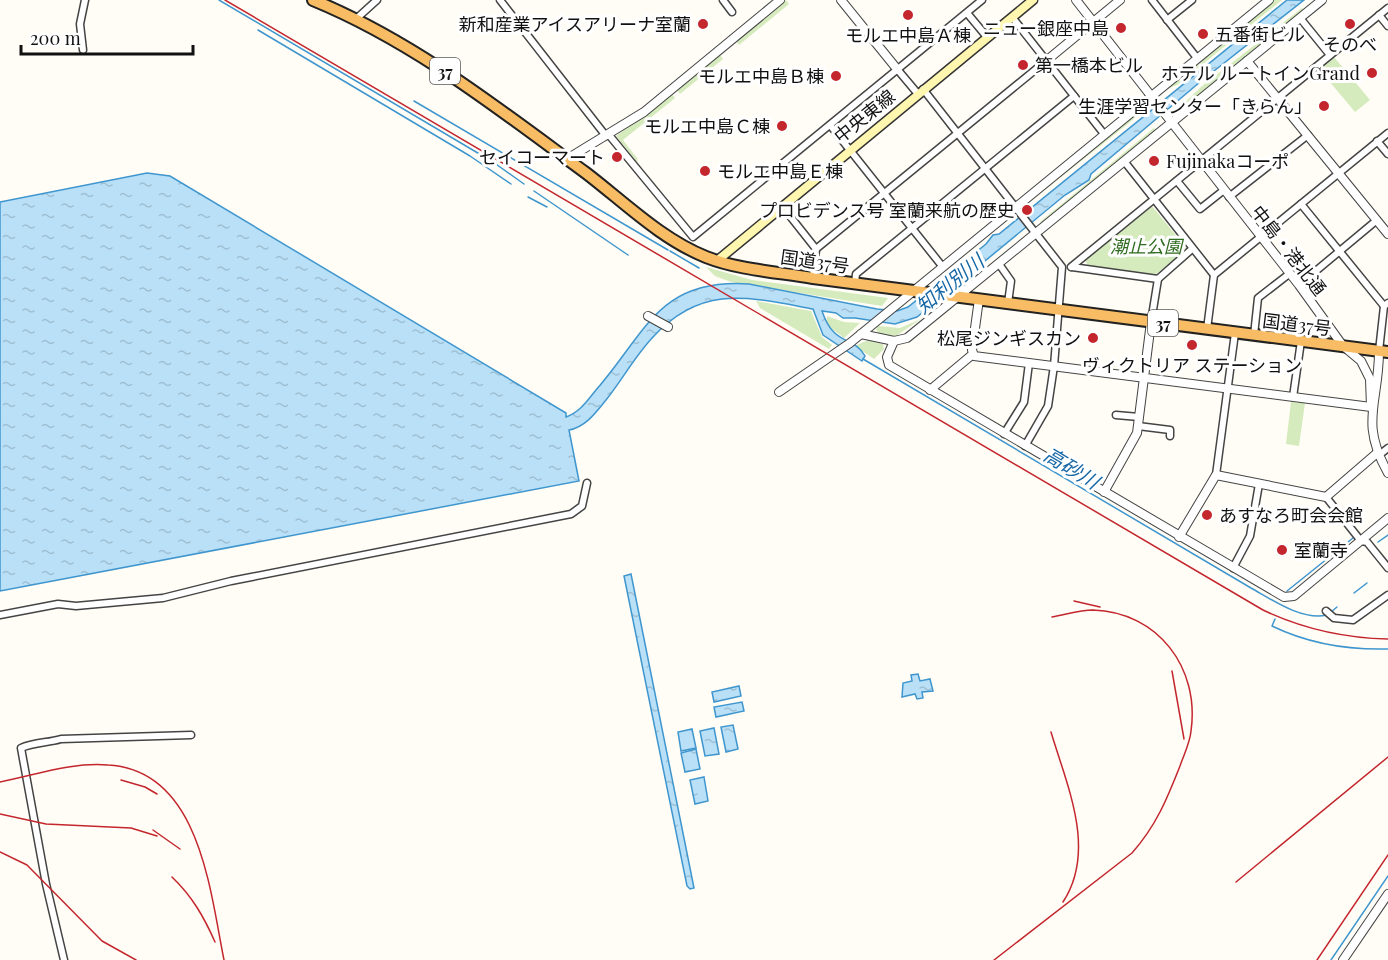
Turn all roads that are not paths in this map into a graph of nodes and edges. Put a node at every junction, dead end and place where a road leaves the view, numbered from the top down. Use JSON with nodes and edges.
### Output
{"nodes":[{"id":1,"x":85,"y":0,"type":"edge"},
{"id":2,"x":313,"y":0,"type":"edge"},
{"id":3,"x":377,"y":0,"type":"edge"},
{"id":4,"x":500,"y":0,"type":"edge"},
{"id":5,"x":723,"y":0,"type":"edge"},
{"id":6,"x":780,"y":0,"type":"edge"},
{"id":7,"x":841,"y":0,"type":"edge"},
{"id":8,"x":982,"y":0,"type":"edge"},
{"id":9,"x":1033,"y":0,"type":"edge"},
{"id":10,"x":1076,"y":0,"type":"edge"},
{"id":11,"x":1120,"y":0,"type":"edge"},
{"id":12,"x":1152,"y":0,"type":"edge"},
{"id":13,"x":1192,"y":0,"type":"edge"},
{"id":14,"x":1269,"y":0,"type":"edge"},
{"id":15,"x":1322,"y":0,"type":"edge"},
{"id":16,"x":1388,"y":8,"type":"edge"},
{"id":17,"x":732,"y":12,"type":"dead end"},
{"id":18,"x":967,"y":13,"type":"junction"},
{"id":19,"x":1379,"y":15,"type":"junction"},
{"id":20,"x":1012,"y":17,"type":"junction"},
{"id":21,"x":1300,"y":18,"type":"junction"},
{"id":22,"x":356,"y":19,"type":"junction"},
{"id":23,"x":1167,"y":20,"type":"junction"},
{"id":24,"x":1093,"y":22,"type":"junction"},
{"id":25,"x":1388,"y":26,"type":"edge"},
{"id":26,"x":987,"y":37,"type":"junction"},
{"id":27,"x":83,"y":50,"type":"dead end"},
{"id":28,"x":1330,"y":55,"type":"junction"},
{"id":29,"x":1197,"y":58,"type":"junction"},
{"id":30,"x":1046,"y":61,"type":"junction"},
{"id":31,"x":1247,"y":61,"type":"junction"},
{"id":32,"x":897,"y":69,"type":"junction"},
{"id":33,"x":920,"y":91,"type":"junction"},
{"id":34,"x":1074,"y":96,"type":"junction"},
{"id":35,"x":1277,"y":98,"type":"junction"},
{"id":36,"x":1153,"y":99,"type":"junction"},
{"id":37,"x":1169,"y":120,"type":"junction"},
{"id":38,"x":830,"y":125,"type":"junction"},
{"id":39,"x":958,"y":133,"type":"junction"},
{"id":40,"x":1388,"y":133,"type":"edge"},
{"id":41,"x":1104,"y":134,"type":"junction"},
{"id":42,"x":1308,"y":135,"type":"junction"},
{"id":43,"x":608,"y":136,"type":"junction"},
{"id":44,"x":1377,"y":141,"type":"junction"},
{"id":45,"x":850,"y":149,"type":"junction"},
{"id":46,"x":1388,"y":154,"type":"edge"},
{"id":47,"x":567,"y":159,"type":"junction"},
{"id":48,"x":1124,"y":161,"type":"junction"},
{"id":49,"x":1201,"y":161,"type":"junction"},
{"id":50,"x":985,"y":170,"type":"junction"},
{"id":51,"x":1339,"y":173,"type":"junction"},
{"id":52,"x":1177,"y":181,"type":"junction"},
{"id":53,"x":885,"y":192,"type":"junction"},
{"id":54,"x":1227,"y":194,"type":"junction"},
{"id":55,"x":1154,"y":199,"type":"junction"},
{"id":56,"x":1302,"y":204,"type":"junction"},
{"id":57,"x":782,"y":206,"type":"junction"},
{"id":58,"x":1017,"y":211,"type":"junction"},
{"id":59,"x":1377,"y":220,"type":"junction"},
{"id":60,"x":912,"y":228,"type":"junction"},
{"id":61,"x":1036,"y":233,"type":"junction"},
{"id":62,"x":1388,"y":234,"type":"edge"},
{"id":63,"x":1260,"y":237,"type":"junction"},
{"id":64,"x":816,"y":249,"type":"junction"},
{"id":65,"x":1192,"y":249,"type":"junction"},
{"id":66,"x":1340,"y":251,"type":"junction"},
{"id":67,"x":718,"y":260,"type":"junction"},
{"id":68,"x":999,"y":264,"type":"junction"},
{"id":69,"x":942,"y":266,"type":"junction"},
{"id":70,"x":1062,"y":267,"type":"junction"},
{"id":71,"x":1071,"y":267,"type":"junction"},
{"id":72,"x":1289,"y":274,"type":"junction"},
{"id":73,"x":1214,"y":275,"type":"junction"},
{"id":74,"x":813,"y":278,"type":"junction"},
{"id":75,"x":1158,"y":279,"type":"junction"},
{"id":76,"x":855,"y":283,"type":"junction"},
{"id":77,"x":1299,"y":285,"type":"junction"},
{"id":78,"x":913,"y":291,"type":"junction"},
{"id":79,"x":958,"y":297,"type":"junction"},
{"id":80,"x":979,"y":299,"type":"junction"},
{"id":81,"x":1008,"y":303,"type":"junction"},
{"id":82,"x":1386,"y":305,"type":"edge"},
{"id":83,"x":1057,"y":309,"type":"junction"},
{"id":84,"x":648,"y":316,"type":"dead end"},
{"id":85,"x":1152,"y":322,"type":"junction"},
{"id":86,"x":668,"y":327,"type":"dead end"},
{"id":87,"x":1207,"y":329,"type":"junction"},
{"id":88,"x":1234,"y":333,"type":"junction"},
{"id":89,"x":861,"y":334,"type":"junction"},
{"id":90,"x":1254,"y":335,"type":"junction"},
{"id":91,"x":894,"y":341,"type":"junction"},
{"id":92,"x":1301,"y":341,"type":"junction"},
{"id":93,"x":1343,"y":346,"type":"junction"},
{"id":94,"x":1384,"y":352,"type":"edge"},
{"id":95,"x":973,"y":354,"type":"junction"},
{"id":96,"x":1029,"y":363,"type":"junction"},
{"id":97,"x":1054,"y":366,"type":"junction"},
{"id":98,"x":1144,"y":378,"type":"junction"},
{"id":99,"x":1227,"y":388,"type":"junction"},
{"id":100,"x":930,"y":390,"type":"junction"},
{"id":101,"x":779,"y":392,"type":"dead end"},
{"id":102,"x":1293,"y":397,"type":"junction"},
{"id":103,"x":1371,"y":407,"type":"junction"},
{"id":104,"x":1116,"y":415,"type":"dead end"},
{"id":105,"x":1139,"y":417,"type":"junction"},
{"id":106,"x":1138,"y":426,"type":"junction"},
{"id":107,"x":1004,"y":434,"type":"junction"},
{"id":108,"x":1170,"y":436,"type":"dead end"},
{"id":109,"x":1025,"y":446,"type":"junction"},
{"id":110,"x":1388,"y":448,"type":"edge"},
{"id":111,"x":1378,"y":454,"type":"junction"},
{"id":112,"x":1388,"y":473,"type":"edge"},
{"id":113,"x":1216,"y":475,"type":"junction"},
{"id":114,"x":587,"y":483,"type":"dead end"},
{"id":115,"x":1259,"y":484,"type":"junction"},
{"id":116,"x":1104,"y":492,"type":"junction"},
{"id":117,"x":1326,"y":497,"type":"junction"},
{"id":118,"x":1388,"y":518,"type":"edge"},
{"id":119,"x":1179,"y":537,"type":"junction"},
{"id":120,"x":1361,"y":541,"type":"junction"},
{"id":121,"x":1233,"y":568,"type":"junction"},
{"id":122,"x":1388,"y":568,"type":"edge"},
{"id":123,"x":1388,"y":595,"type":"edge"},
{"id":124,"x":1329,"y":614,"type":"dead end"},
{"id":125,"x":0,"y":615,"type":"edge"},
{"id":126,"x":191,"y":735,"type":"dead end"},
{"id":127,"x":1388,"y":894,"type":"edge"},
{"id":128,"x":64,"y":960,"type":"edge"},
{"id":129,"x":1343,"y":960,"type":"edge"}],
"edges":[{"from":1,"to":27,"type":"street"},
{"from":2,"to":22,"type":"highway","name":"国道37号","number":"37"},
{"from":3,"to":22,"type":"street"},
{"from":4,"to":43,"type":"street"},
{"from":5,"to":17,"type":"street"},
{"from":6,"to":43,"type":"street"},
{"from":7,"to":32,"type":"street"},
{"from":8,"to":18,"type":"street"},
{"from":9,"to":20,"type":"main road","name":"中央東線"},
{"from":10,"to":24,"type":"street"},
{"from":11,"to":24,"type":"street"},
{"from":12,"to":23,"type":"street"},
{"from":13,"to":23,"type":"street"},
{"from":14,"to":29,"type":"street"},
{"from":15,"to":21,"type":"street"},
{"from":16,"to":19,"type":"street"},
{"from":18,"to":26,"type":"street"},
{"from":18,"to":32,"type":"street"},
{"from":19,"to":25,"type":"street"},
{"from":19,"to":28,"type":"street"},
{"from":20,"to":26,"type":"main road","name":"中央東線"},
{"from":20,"to":30,"type":"street"},
{"from":21,"to":28,"type":"street"},
{"from":21,"to":31,"type":"street"},
{"from":22,"to":47,"type":"highway","name":"国道37号","number":"37"},
{"from":23,"to":29,"type":"street"},
{"from":24,"to":30,"type":"street"},
{"from":24,"to":36,"type":"street"},
{"from":26,"to":33,"type":"main road","name":"中央東線"},
{"from":28,"to":35,"type":"street"},
{"from":29,"to":36,"type":"street"},
{"from":30,"to":34,"type":"street"},
{"from":30,"to":39,"type":"street"},
{"from":31,"to":35,"type":"street"},
{"from":31,"to":37,"type":"street"},
{"from":32,"to":33,"type":"street"},
{"from":32,"to":38,"type":"street"},
{"from":33,"to":39,"type":"street"},
{"from":33,"to":45,"type":"main road","name":"中央東線"},
{"from":34,"to":41,"type":"street"},
{"from":34,"to":50,"type":"street"},
{"from":35,"to":42,"type":"street"},
{"from":35,"to":49,"type":"street"},
{"from":36,"to":37,"type":"street","name":"中島・港北通"},
{"from":36,"to":41,"type":"street"},
{"from":37,"to":48,"type":"street"},
{"from":37,"to":49,"type":"street","name":"中島・港北通"},
{"from":38,"to":43,"type":"street"},
{"from":38,"to":45,"type":"street"},
{"from":39,"to":50,"type":"street"},
{"from":39,"to":53,"type":"street"},
{"from":40,"to":44,"type":"street"},
{"from":41,"to":58,"type":"street"},
{"from":42,"to":51,"type":"street"},
{"from":42,"to":54,"type":"street"},
{"from":43,"to":47,"type":"street"},
{"from":44,"to":46,"type":"street"},
{"from":44,"to":51,"type":"street"},
{"from":45,"to":53,"type":"street"},
{"from":45,"to":57,"type":"main road","name":"中央東線"},
{"from":47,"to":67,"type":"highway","name":"国道37号","number":"37"},
{"from":48,"to":55,"type":"street"},
{"from":48,"to":61,"type":"street"},
{"from":49,"to":52,"type":"street"},
{"from":49,"to":54,"type":"street","name":"中島・港北通"},
{"from":50,"to":58,"type":"street"},
{"from":50,"to":60,"type":"street"},
{"from":51,"to":56,"type":"street"},
{"from":51,"to":59,"type":"street"},
{"from":52,"to":54,"type":"street"},
{"from":52,"to":55,"type":"street"},
{"from":53,"to":60,"type":"street"},
{"from":53,"to":64,"type":"street"},
{"from":54,"to":63,"type":"street","name":"中島・港北通"},
{"from":55,"to":65,"type":"street"},
{"from":55,"to":71,"type":"street"},
{"from":56,"to":63,"type":"street"},
{"from":56,"to":66,"type":"street"},
{"from":57,"to":64,"type":"street"},
{"from":57,"to":67,"type":"main road","name":"中央東線"},
{"from":58,"to":61,"type":"street"},
{"from":58,"to":69,"type":"street"},
{"from":59,"to":62,"type":"street"},
{"from":59,"to":66,"type":"street"},
{"from":60,"to":69,"type":"street"},
{"from":60,"to":76,"type":"street"},
{"from":61,"to":68,"type":"street"},
{"from":61,"to":70,"type":"street"},
{"from":63,"to":72,"type":"street","name":"中島・港北通"},
{"from":63,"to":73,"type":"street"},
{"from":64,"to":74,"type":"street"},
{"from":65,"to":73,"type":"street"},
{"from":65,"to":75,"type":"street"},
{"from":66,"to":77,"type":"street"},
{"from":66,"to":82,"type":"street"},
{"from":67,"to":74,"type":"highway","name":"国道37号","number":"37"},
{"from":68,"to":79,"type":"street"},
{"from":68,"to":81,"type":"street"},
{"from":69,"to":78,"type":"street"},
{"from":70,"to":71,"type":"street"},
{"from":70,"to":83,"type":"street"},
{"from":71,"to":75,"type":"street"},
{"from":72,"to":77,"type":"street","name":"中島・港北通"},
{"from":72,"to":90,"type":"street"},
{"from":73,"to":87,"type":"street"},
{"from":74,"to":76,"type":"highway","name":"国道37号","number":"37"},
{"from":75,"to":85,"type":"street"},
{"from":76,"to":78,"type":"highway","name":"国道37号","number":"37"},
{"from":77,"to":93,"type":"street","name":"中島・港北通"},
{"from":78,"to":79,"type":"highway","name":"国道37号","number":"37"},
{"from":78,"to":89,"type":"street"},
{"from":79,"to":80,"type":"highway","name":"国道37号","number":"37"},
{"from":79,"to":91,"type":"street"},
{"from":80,"to":81,"type":"highway","name":"国道37号","number":"37"},
{"from":80,"to":95,"type":"street"},
{"from":81,"to":83,"type":"highway","name":"国道37号","number":"37"},
{"from":82,"to":94,"type":"street"},
{"from":83,"to":85,"type":"highway","name":"国道37号","number":"37"},
{"from":83,"to":97,"type":"street"},
{"from":84,"to":86,"type":"street"},
{"from":85,"to":87,"type":"highway","name":"国道37号","number":"37"},
{"from":85,"to":98,"type":"street"},
{"from":87,"to":88,"type":"highway","name":"国道37号","number":"37"},
{"from":88,"to":90,"type":"highway","name":"国道37号","number":"37"},
{"from":88,"to":99,"type":"street"},
{"from":89,"to":91,"type":"street"},
{"from":89,"to":101,"type":"street"},
{"from":90,"to":92,"type":"highway","name":"国道37号","number":"37"},
{"from":91,"to":100,"type":"street"},
{"from":92,"to":93,"type":"highway","name":"国道37号","number":"37"},
{"from":92,"to":102,"type":"street"},
{"from":93,"to":94,"type":"highway","name":"国道37号","number":"37"},
{"from":93,"to":103,"type":"street","name":"中島・港北通"},
{"from":94,"to":103,"type":"street"},
{"from":95,"to":96,"type":"street"},
{"from":95,"to":100,"type":"street"},
{"from":96,"to":97,"type":"street"},
{"from":96,"to":107,"type":"street"},
{"from":97,"to":98,"type":"street"},
{"from":97,"to":109,"type":"street"},
{"from":98,"to":99,"type":"street"},
{"from":98,"to":105,"type":"street"},
{"from":99,"to":102,"type":"street"},
{"from":99,"to":113,"type":"street"},
{"from":100,"to":107,"type":"street"},
{"from":102,"to":103,"type":"street"},
{"from":103,"to":111,"type":"street"},
{"from":104,"to":105,"type":"street"},
{"from":105,"to":106,"type":"street"},
{"from":106,"to":108,"type":"street"},
{"from":106,"to":116,"type":"street"},
{"from":107,"to":109,"type":"street"},
{"from":109,"to":116,"type":"street"},
{"from":110,"to":111,"type":"street"},
{"from":111,"to":112,"type":"street"},
{"from":111,"to":117,"type":"street"},
{"from":113,"to":115,"type":"street"},
{"from":113,"to":119,"type":"street"},
{"from":114,"to":125,"type":"street"},
{"from":115,"to":117,"type":"street"},
{"from":115,"to":121,"type":"street"},
{"from":116,"to":119,"type":"street"},
{"from":117,"to":120,"type":"street"},
{"from":118,"to":120,"type":"street"},
{"from":119,"to":121,"type":"street"},
{"from":120,"to":121,"type":"street"},
{"from":120,"to":122,"type":"street"},
{"from":123,"to":124,"type":"street"},
{"from":126,"to":128,"type":"street"},
{"from":127,"to":129,"type":"street"}]}
